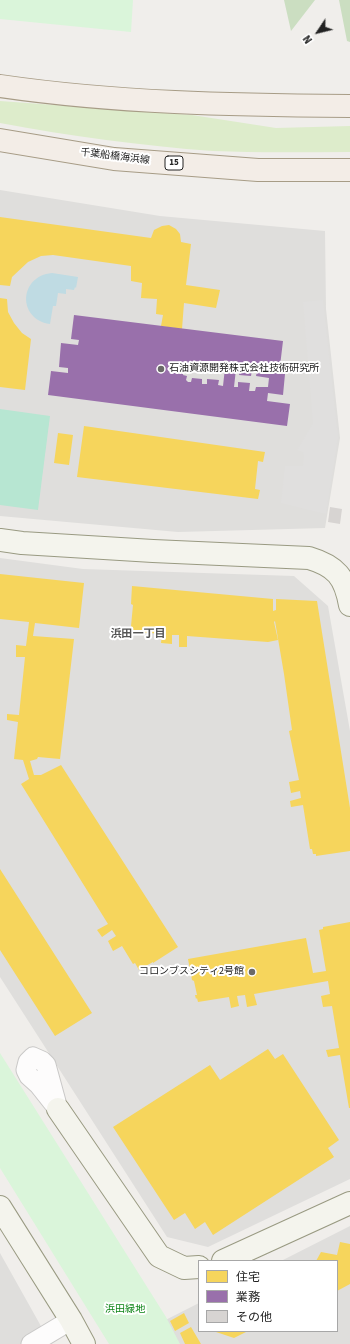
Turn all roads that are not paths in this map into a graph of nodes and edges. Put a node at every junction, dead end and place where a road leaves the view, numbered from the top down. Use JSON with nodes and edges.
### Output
{"nodes":[{"id":1,"x":0,"y":86,"type":"edge"},
{"id":2,"x":350,"y":106,"type":"edge"},
{"id":3,"x":0,"y":140,"type":"edge"},
{"id":4,"x":350,"y":170,"type":"edge"},
{"id":5,"x":0,"y":540,"type":"edge"},
{"id":6,"x":350,"y":604,"type":"edge"},
{"id":7,"x":58,"y":1109,"type":"dead end"},
{"id":8,"x":350,"y":1203,"type":"edge"},
{"id":9,"x":0,"y":1207,"type":"edge"},
{"id":10,"x":225,"y":1260,"type":"edge"},
{"id":11,"x":198,"y":1267,"type":"edge"},
{"id":12,"x":71,"y":1320,"type":"junction"},
{"id":13,"x":31,"y":1344,"type":"edge"},
{"id":14,"x":84,"y":1344,"type":"edge"}],
"edges":[{"from":1,"to":2,"type":"main road"},
{"from":3,"to":4,"type":"main road","name":"千葉船橋海浜線","number":"15"},
{"from":5,"to":6,"type":"street"},
{"from":7,"to":11,"type":"street"},
{"from":8,"to":10,"type":"street"},
{"from":9,"to":12,"type":"street"},
{"from":12,"to":13,"type":"street"},
{"from":12,"to":14,"type":"street"}]}
